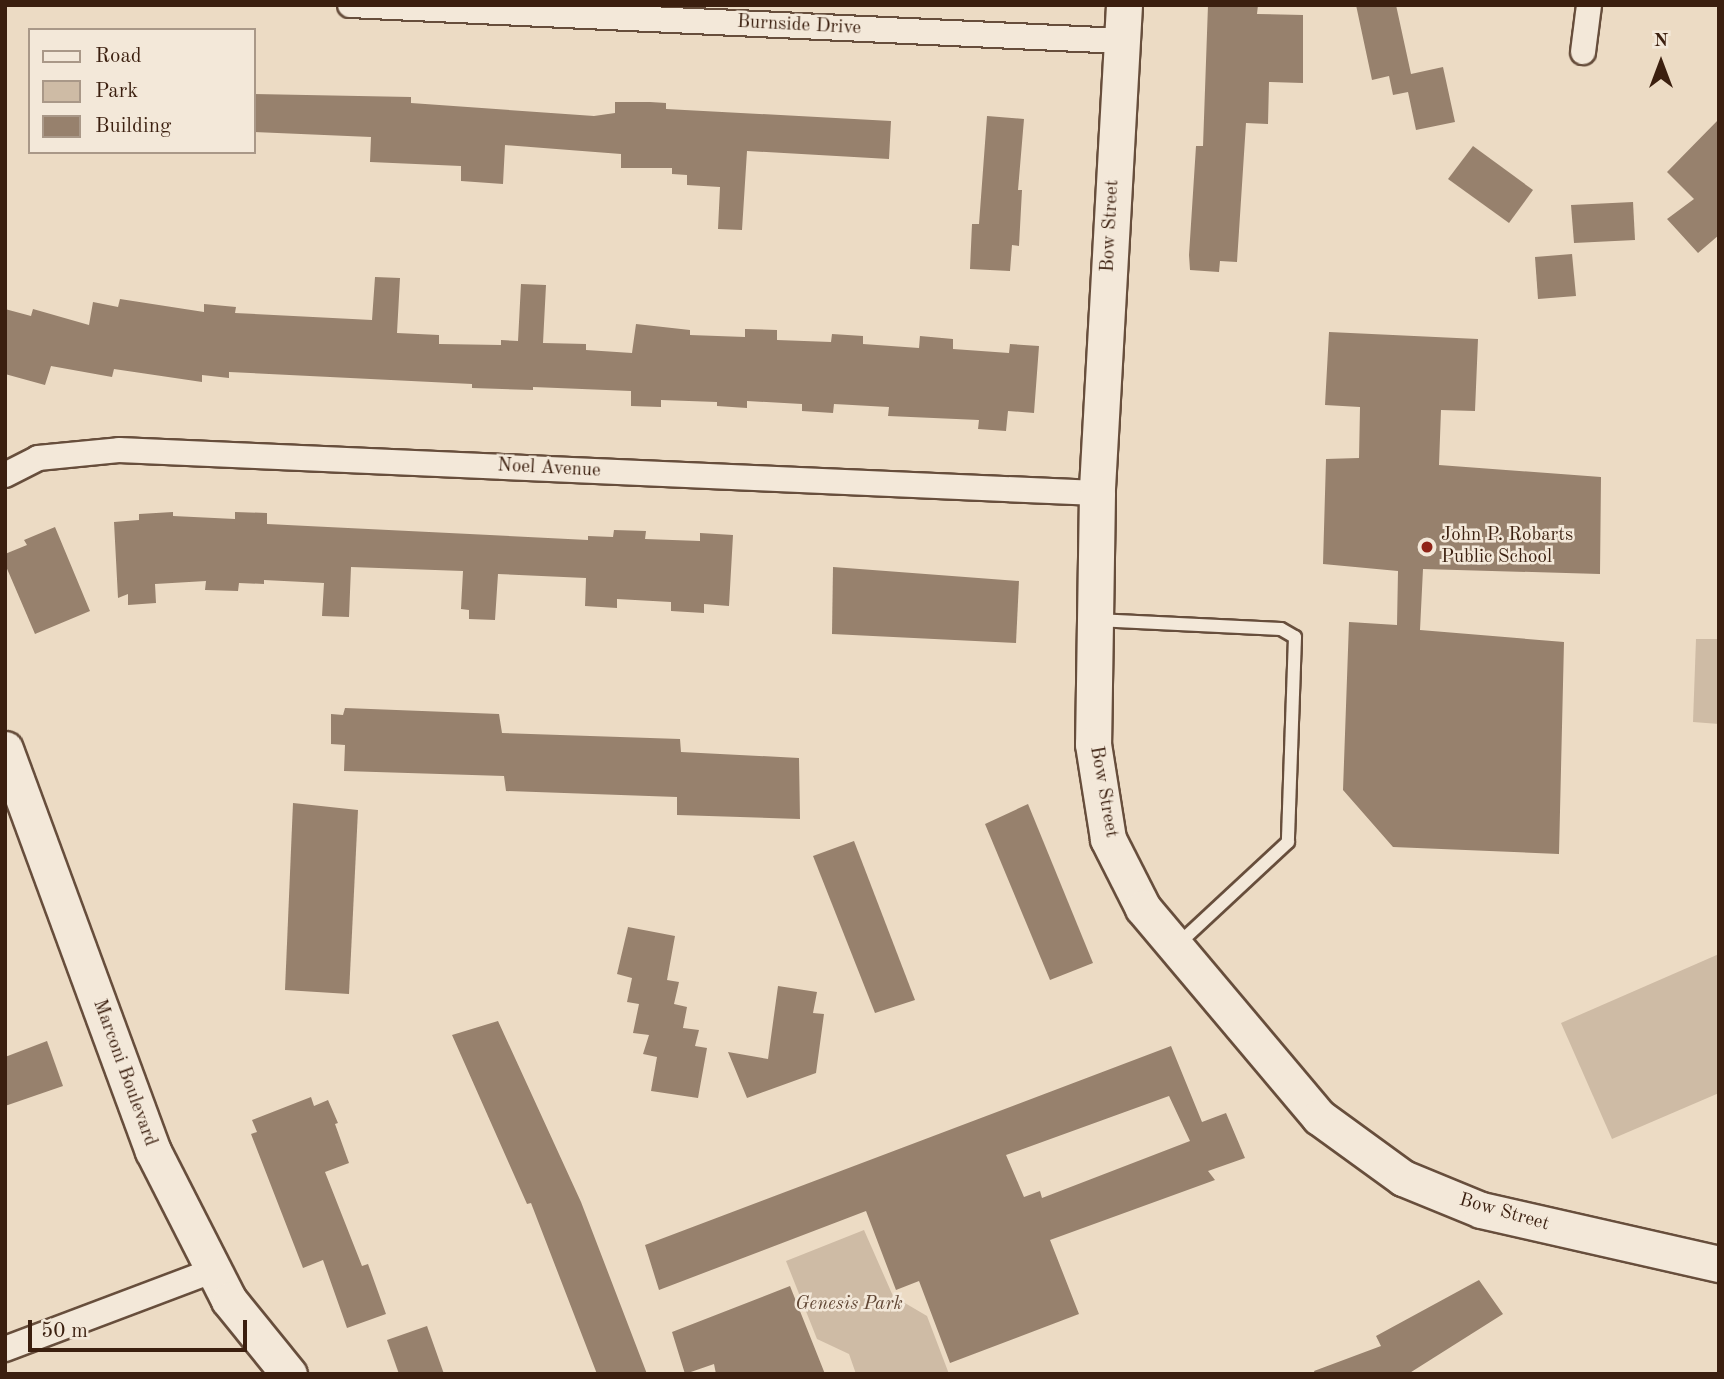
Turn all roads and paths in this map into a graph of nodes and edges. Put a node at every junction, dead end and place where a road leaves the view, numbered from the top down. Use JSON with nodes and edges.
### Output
{"nodes":[{"id":1,"x":350,"y":5,"type":"edge"},
{"id":2,"x":1124,"y":5,"type":"edge"},
{"id":3,"x":1589,"y":5,"type":"edge"},
{"id":4,"x":1121,"y":41,"type":"junction"},
{"id":5,"x":1583,"y":52,"type":"dead end"},
{"id":6,"x":5,"y":475,"type":"edge"},
{"id":7,"x":1097,"y":493,"type":"junction"},
{"id":8,"x":1095,"y":620,"type":"junction"},
{"id":9,"x":5,"y":749,"type":"edge"},
{"id":10,"x":1176,"y":947,"type":"junction"},
{"id":11,"x":1719,"y":1264,"type":"edge"},
{"id":12,"x":214,"y":1270,"type":"junction"},
{"id":13,"x":5,"y":1349,"type":"edge"},
{"id":14,"x":289,"y":1374,"type":"edge"}],
"edges":[{"from":1,"to":4,"type":"street","name":"Burnside Drive"},
{"from":2,"to":4,"type":"street","name":"Bow Street"},
{"from":3,"to":5,"type":"street"},
{"from":4,"to":7,"type":"street","name":"Bow Street"},
{"from":6,"to":7,"type":"street","name":"Noel Avenue"},
{"from":7,"to":8,"type":"street","name":"Bow Street"},
{"from":8,"to":10,"type":"street","name":"Bow Street"},
{"from":8,"to":10,"type":"lane"},
{"from":9,"to":12,"type":"street","name":"Marconi Boulevard"},
{"from":10,"to":11,"type":"street","name":"Bow Street"},
{"from":12,"to":13,"type":"street"},
{"from":12,"to":14,"type":"street","name":"Marconi Boulevard"}]}
